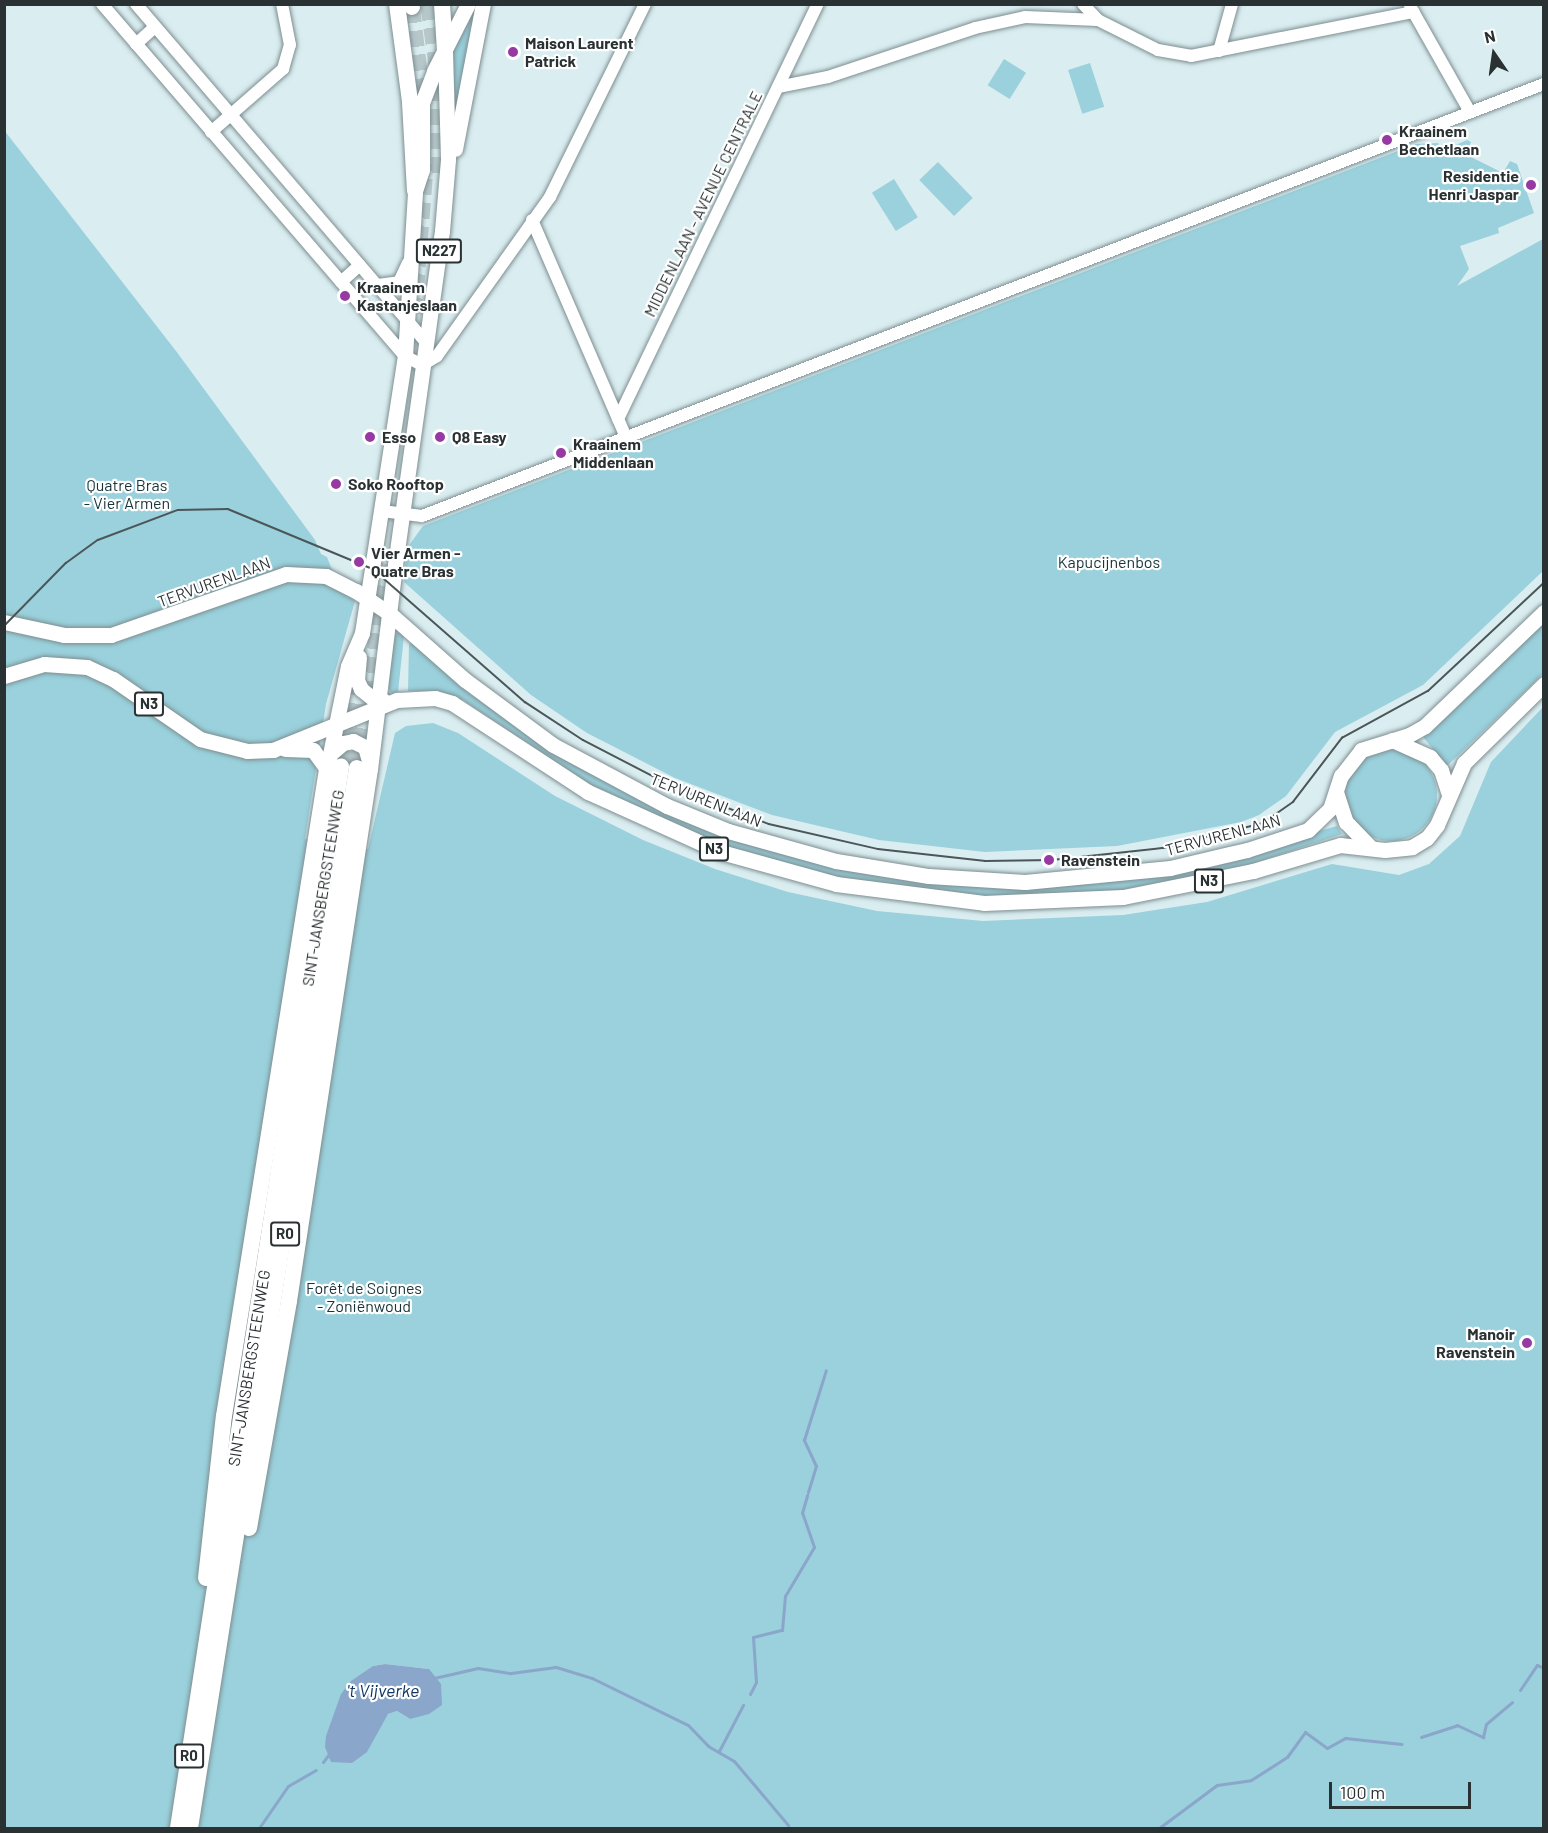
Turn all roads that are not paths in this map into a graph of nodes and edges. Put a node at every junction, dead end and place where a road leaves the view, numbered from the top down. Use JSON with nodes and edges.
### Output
{"nodes":[{"id":1,"x":102,"y":4,"type":"edge"},
{"id":2,"x":136,"y":4,"type":"edge"},
{"id":3,"x":282,"y":4,"type":"edge"},
{"id":4,"x":442,"y":4,"type":"edge"},
{"id":5,"x":468,"y":4,"type":"edge"},
{"id":6,"x":483,"y":4,"type":"edge"},
{"id":7,"x":645,"y":4,"type":"edge"},
{"id":8,"x":818,"y":4,"type":"edge"},
{"id":9,"x":1083,"y":4,"type":"edge"},
{"id":10,"x":1232,"y":4,"type":"edge"},
{"id":11,"x":407,"y":5,"type":"edge"},
{"id":12,"x":1411,"y":8,"type":"edge"},
{"id":13,"x":1098,"y":20,"type":"junction"},
{"id":14,"x":452,"y":23,"type":"junction"},
{"id":15,"x":155,"y":27,"type":"junction"},
{"id":16,"x":136,"y":44,"type":"junction"},
{"id":17,"x":445,"y":50,"type":"junction"},
{"id":18,"x":1219,"y":51,"type":"junction"},
{"id":19,"x":1544,"y":84,"type":"edge"},
{"id":20,"x":778,"y":87,"type":"junction"},
{"id":21,"x":1470,"y":112,"type":"junction"},
{"id":22,"x":232,"y":114,"type":"junction"},
{"id":23,"x":211,"y":132,"type":"junction"},
{"id":24,"x":448,"y":159,"type":"junction"},
{"id":25,"x":415,"y":191,"type":"junction"},
{"id":26,"x":532,"y":220,"type":"junction"},
{"id":27,"x":414,"y":248,"type":"junction"},
{"id":28,"x":360,"y":265,"type":"junction"},
{"id":29,"x":341,"y":282,"type":"junction"},
{"id":30,"x":378,"y":285,"type":"junction"},
{"id":31,"x":408,"y":322,"type":"junction"},
{"id":32,"x":425,"y":341,"type":"junction"},
{"id":33,"x":405,"y":356,"type":"junction"},
{"id":34,"x":422,"y":365,"type":"junction"},
{"id":35,"x":618,"y":419,"type":"junction"},
{"id":36,"x":626,"y":437,"type":"junction"},
{"id":37,"x":382,"y":511,"type":"junction"},
{"id":38,"x":402,"y":513,"type":"junction"},
{"id":39,"x":373,"y":569,"type":"junction"},
{"id":40,"x":339,"y":581,"type":"junction"},
{"id":41,"x":368,"y":600,"type":"junction"},
{"id":42,"x":1544,"y":612,"type":"edge"},
{"id":43,"x":389,"y":613,"type":"junction"},
{"id":44,"x":4,"y":622,"type":"edge"},
{"id":45,"x":362,"y":633,"type":"junction"},
{"id":46,"x":4,"y":676,"type":"edge"},
{"id":47,"x":1544,"y":684,"type":"edge"},
{"id":48,"x":376,"y":705,"type":"junction"},
{"id":49,"x":334,"y":726,"type":"junction"},
{"id":50,"x":1392,"y":740,"type":"junction"},
{"id":51,"x":273,"y":750,"type":"junction"},
{"id":52,"x":345,"y":765,"type":"junction"},
{"id":53,"x":1336,"y":792,"type":"junction"},
{"id":54,"x":1449,"y":794,"type":"junction"},
{"id":55,"x":1370,"y":847,"type":"junction"},
{"id":56,"x":178,"y":1828,"type":"edge"},
{"id":57,"x":190,"y":1828,"type":"edge"}],
"edges":[{"from":1,"to":16,"type":"street"},
{"from":2,"to":15,"type":"street"},
{"from":3,"to":22,"type":"street"},
{"from":4,"to":14,"type":"highway"},
{"from":5,"to":14,"type":"main road"},
{"from":6,"to":24,"type":"main road","number":"N227"},
{"from":7,"to":26,"type":"street"},
{"from":8,"to":20,"type":"street","name":"MIDDENLAAN - AVENUE CENTRALE"},
{"from":9,"to":13,"type":"street"},
{"from":10,"to":18,"type":"street"},
{"from":11,"to":25,"type":"highway"},
{"from":12,"to":18,"type":"street"},
{"from":12,"to":21,"type":"street"},
{"from":13,"to":18,"type":"street"},
{"from":13,"to":20,"type":"street"},
{"from":14,"to":17,"type":"highway"},
{"from":15,"to":16,"type":"street"},
{"from":15,"to":22,"type":"street"},
{"from":16,"to":23,"type":"street"},
{"from":17,"to":24,"type":"main road"},
{"from":17,"to":25,"type":"main road","number":"N227"},
{"from":19,"to":21,"type":"street"},
{"from":20,"to":35,"type":"street","name":"MIDDENLAAN - AVENUE CENTRALE"},
{"from":21,"to":36,"type":"street"},
{"from":22,"to":23,"type":"street"},
{"from":22,"to":28,"type":"street"},
{"from":23,"to":29,"type":"street"},
{"from":24,"to":32,"type":"main road","number":"N227"},
{"from":25,"to":27,"type":"main road","number":"N227"},
{"from":26,"to":34,"type":"street"},
{"from":26,"to":35,"type":"street"},
{"from":27,"to":30,"type":"street"},
{"from":27,"to":31,"type":"main road","number":"N227"},
{"from":28,"to":29,"type":"street"},
{"from":28,"to":30,"type":"street"},
{"from":29,"to":33,"type":"street"},
{"from":30,"to":31,"type":"street"},
{"from":31,"to":32,"type":"street"},
{"from":31,"to":33,"type":"main road","number":"N227"},
{"from":32,"to":34,"type":"main road","number":"N227"},
{"from":33,"to":34,"type":"street"},
{"from":33,"to":37,"type":"main road","number":"N227"},
{"from":34,"to":38,"type":"main road","number":"N227"},
{"from":35,"to":36,"type":"street"},
{"from":36,"to":38,"type":"street"},
{"from":37,"to":38,"type":"street"},
{"from":37,"to":39,"type":"main road","number":"N227"},
{"from":38,"to":43,"type":"main road","number":"N227"},
{"from":39,"to":40,"type":"main road"},
{"from":39,"to":41,"type":"main road","number":"N227"},
{"from":40,"to":41,"type":"main road","name":"TERVURENLAAN","number":"N3"},
{"from":40,"to":44,"type":"main road","name":"TERVURENLAAN","number":"N3"},
{"from":41,"to":43,"type":"main road","name":"TERVURENLAAN","number":"N3"},
{"from":41,"to":45,"type":"main road","number":"N227"},
{"from":42,"to":50,"type":"main road","name":"TERVURENLAAN","number":"N3"},
{"from":43,"to":48,"type":"main road","number":"N227"},
{"from":43,"to":53,"type":"main road","name":"TERVURENLAAN","number":"N3"},
{"from":45,"to":48,"type":"main road","number":"N227"},
{"from":45,"to":49,"type":"main road"},
{"from":46,"to":51,"type":"main road","number":"N3"},
{"from":47,"to":54,"type":"main road","number":"N3"},
{"from":48,"to":49,"type":"main road","number":"N3"},
{"from":48,"to":52,"type":"main road"},
{"from":48,"to":55,"type":"main road","number":"N3"},
{"from":49,"to":51,"type":"main road","number":"N3"},
{"from":49,"to":52,"type":"main road"},
{"from":50,"to":53,"type":"main road","name":"TERVURENLAAN","number":"N3"},
{"from":50,"to":54,"type":"main road"},
{"from":51,"to":52,"type":"main road"},
{"from":52,"to":56,"type":"highway","name":"SINT-JANSBERGSTEENWEG","number":"R0"},
{"from":52,"to":57,"type":"highway","name":"SINT-JANSBERGSTEENWEG","number":"R0"},
{"from":53,"to":55,"type":"main road"},
{"from":54,"to":55,"type":"main road","number":"N3"}]}
